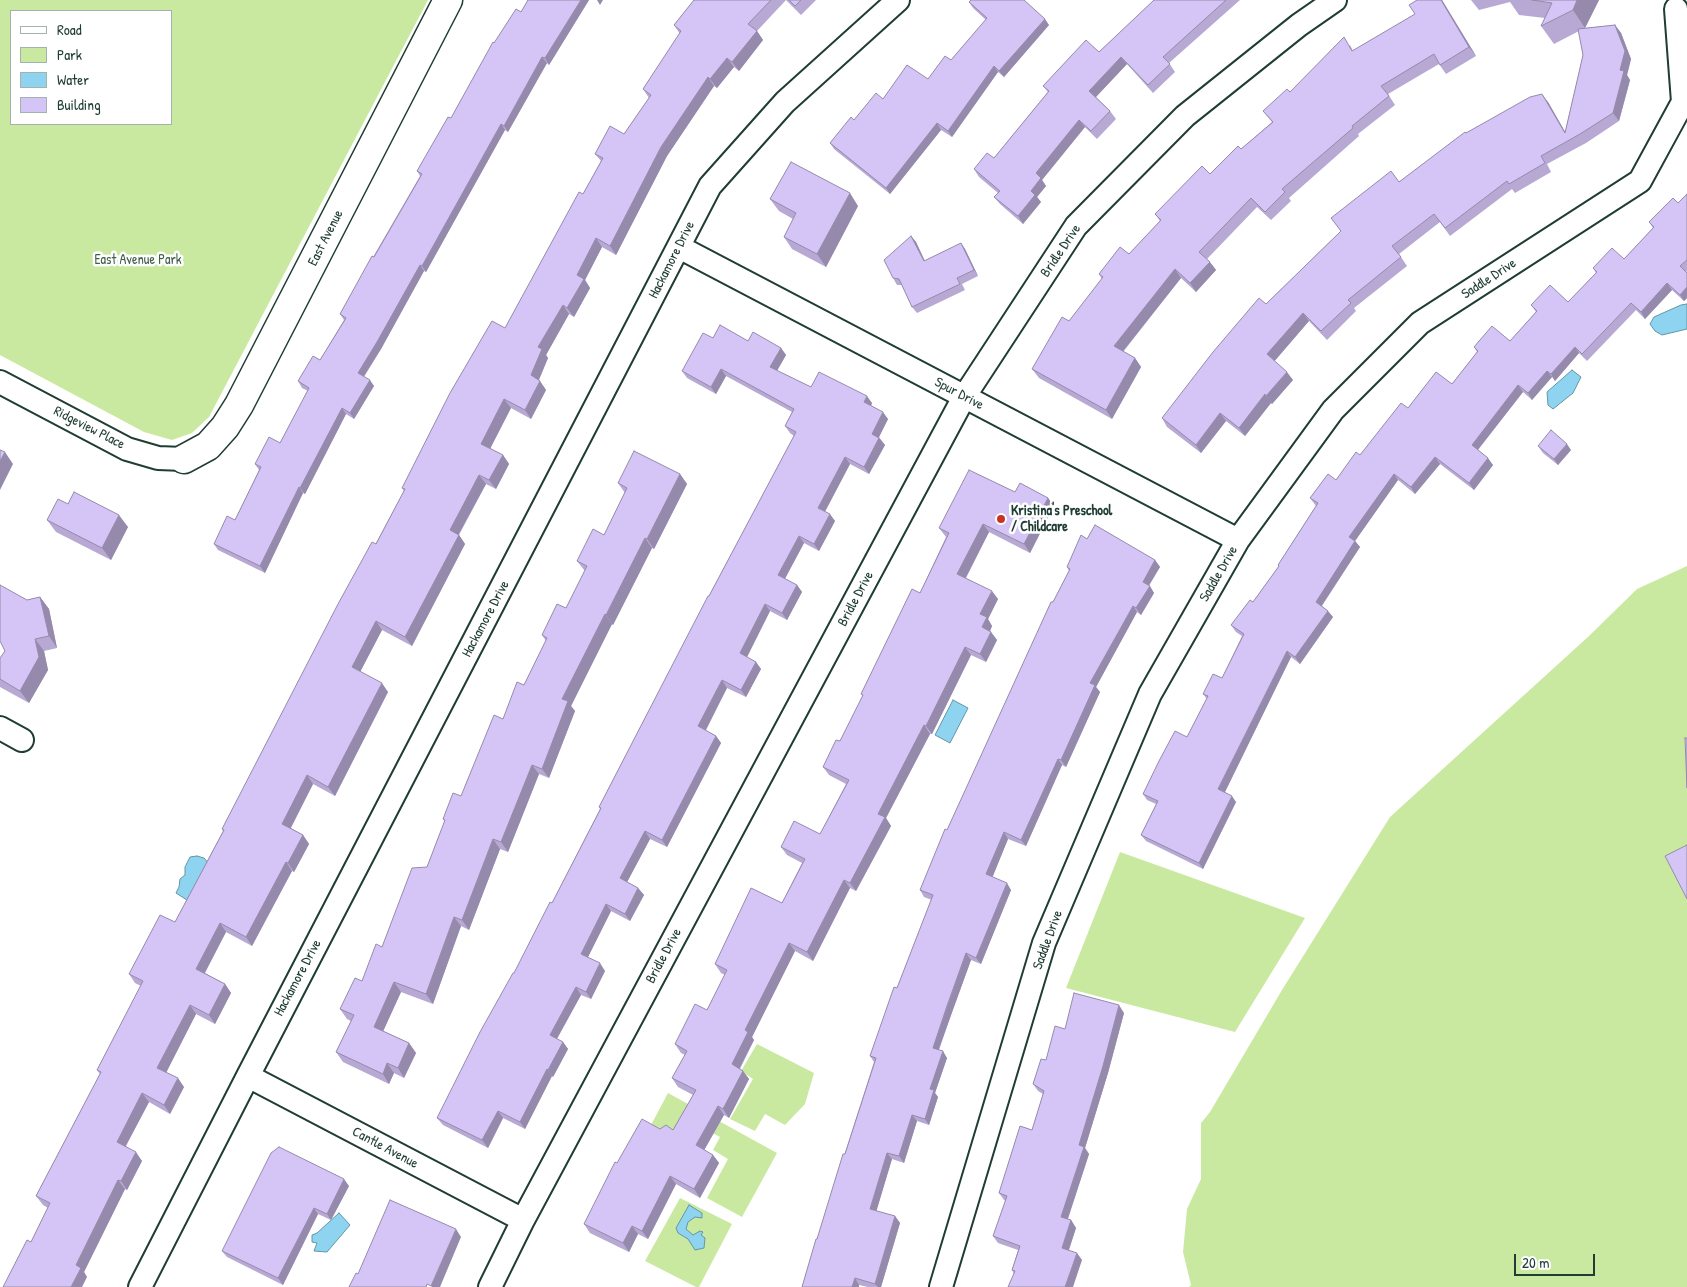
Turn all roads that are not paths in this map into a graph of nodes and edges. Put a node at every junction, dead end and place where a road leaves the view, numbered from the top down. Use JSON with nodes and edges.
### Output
{"nodes":[{"id":1,"x":448,"y":0,"type":"edge"},
{"id":2,"x":898,"y":0,"type":"edge"},
{"id":3,"x":1335,"y":0,"type":"edge"},
{"id":4,"x":1678,"y":5,"type":"edge"},
{"id":5,"x":679,"y":247,"type":"junction"},
{"id":6,"x":0,"y":382,"type":"edge"},
{"id":7,"x":964,"y":397,"type":"junction"},
{"id":8,"x":184,"y":459,"type":"joint"},
{"id":9,"x":1238,"y":540,"type":"junction"},
{"id":10,"x":0,"y":728,"type":"edge"},
{"id":11,"x":22,"y":740,"type":"dead end"},
{"id":12,"x":248,"y":1076,"type":"junction"},
{"id":13,"x":523,"y":1220,"type":"junction"},
{"id":14,"x":140,"y":1287,"type":"edge"},
{"id":15,"x":490,"y":1287,"type":"edge"},
{"id":16,"x":941,"y":1287,"type":"edge"}],
"edges":[{"from":1,"to":8,"type":"street","name":"East Avenue"},
{"from":2,"to":5,"type":"street","name":"Hackamore Drive"},
{"from":3,"to":7,"type":"street","name":"Bridle Drive"},
{"from":4,"to":9,"type":"street","name":"Saddle Drive"},
{"from":5,"to":7,"type":"street","name":"Spur Drive"},
{"from":5,"to":12,"type":"street","name":"Hackamore Drive"},
{"from":6,"to":8,"type":"street","name":"Ridgeview Place"},
{"from":7,"to":9,"type":"street","name":"Spur Drive"},
{"from":7,"to":13,"type":"street","name":"Bridle Drive"},
{"from":9,"to":16,"type":"street","name":"Saddle Drive"},
{"from":10,"to":11,"type":"street"},
{"from":12,"to":13,"type":"street","name":"Cantle Avenue"},
{"from":12,"to":14,"type":"street","name":"Hackamore Drive"},
{"from":13,"to":15,"type":"street","name":"Bridle Drive"}]}
